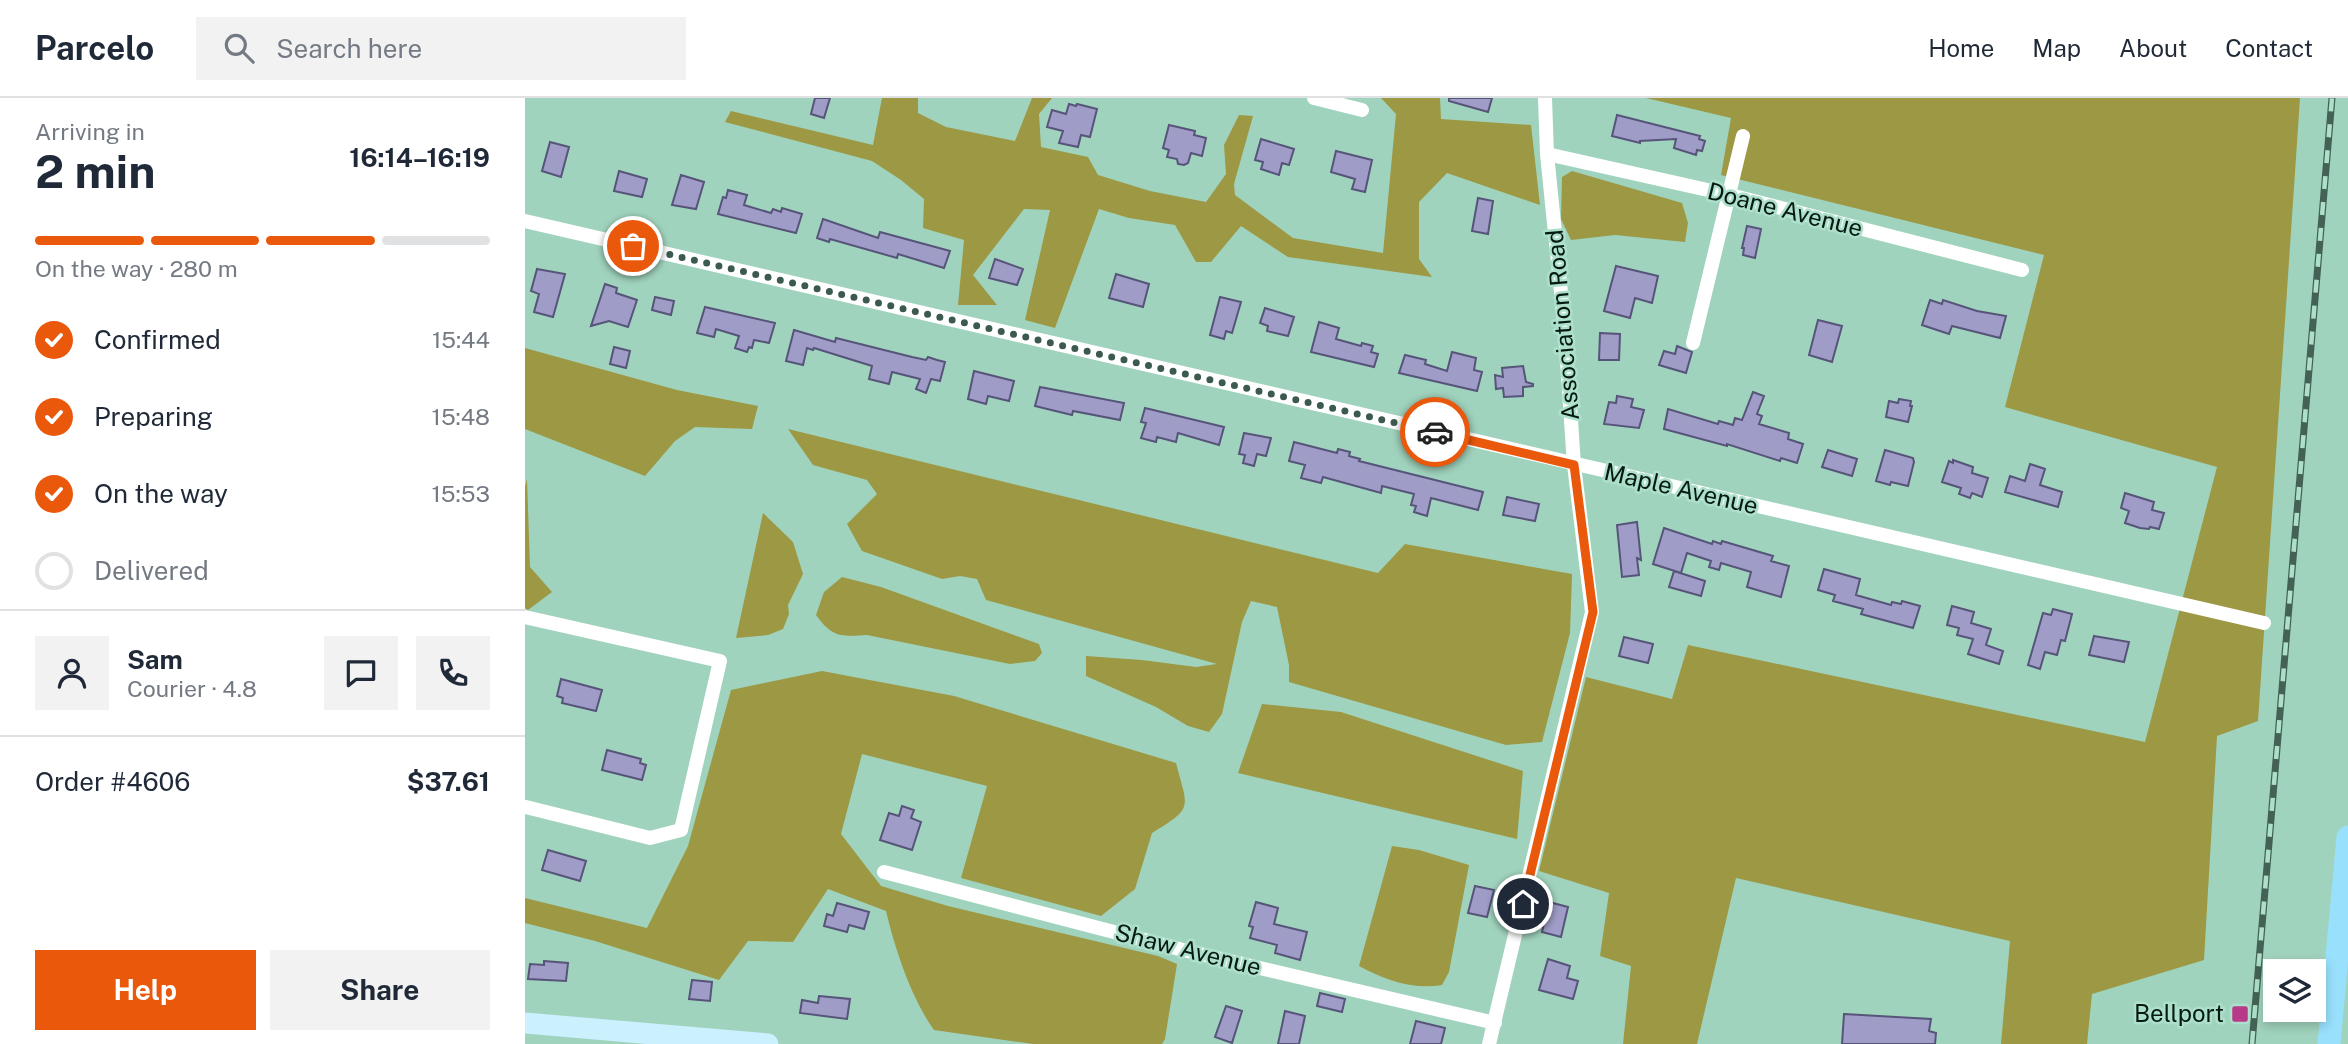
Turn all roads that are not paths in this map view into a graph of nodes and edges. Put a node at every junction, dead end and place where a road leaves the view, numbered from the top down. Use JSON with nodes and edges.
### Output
{"nodes":[{"id":1,"x":1314,"y":98,"type":"edge"},
{"id":2,"x":1545,"y":98,"type":"edge"},
{"id":3,"x":1362,"y":110,"type":"dead end"},
{"id":4,"x":1743,"y":136,"type":"dead end"},
{"id":5,"x":1546,"y":154,"type":"junction"},
{"id":6,"x":1730,"y":195,"type":"junction"},
{"id":7,"x":525,"y":221,"type":"edge"},
{"id":8,"x":2022,"y":270,"type":"dead end"},
{"id":9,"x":1693,"y":343,"type":"dead end"},
{"id":10,"x":1574,"y":465,"type":"junction"},
{"id":11,"x":525,"y":617,"type":"edge"},
{"id":12,"x":2264,"y":623,"type":"dead end"},
{"id":13,"x":526,"y":807,"type":"edge"},
{"id":14,"x":2348,"y":837,"type":"edge"},
{"id":15,"x":2347,"y":867,"type":"edge"},
{"id":16,"x":884,"y":872,"type":"dead end"},
{"id":17,"x":525,"y":1023,"type":"edge"},
{"id":18,"x":1495,"y":1023,"type":"junction"},
{"id":19,"x":768,"y":1044,"type":"edge"},
{"id":20,"x":1489,"y":1044,"type":"edge"},
{"id":21,"x":2329,"y":1044,"type":"edge"}],
"edges":[{"from":1,"to":3,"type":"street"},
{"from":2,"to":5,"type":"street","name":"Association Road"},
{"from":4,"to":6,"type":"street"},
{"from":5,"to":6,"type":"street","name":"Doane Avenue"},
{"from":5,"to":10,"type":"street","name":"Association Road"},
{"from":6,"to":8,"type":"street","name":"Doane Avenue"},
{"from":6,"to":9,"type":"street"},
{"from":7,"to":10,"type":"street","name":"Maple Avenue"},
{"from":10,"to":12,"type":"street","name":"Maple Avenue"},
{"from":10,"to":18,"type":"street","name":"Association Road"},
{"from":11,"to":13,"type":"street"},
{"from":14,"to":15,"type":"main road"},
{"from":15,"to":21,"type":"main road"},
{"from":16,"to":18,"type":"street","name":"Shaw Avenue"},
{"from":17,"to":19,"type":"main road"},
{"from":18,"to":20,"type":"street","name":"Association Road"}]}
